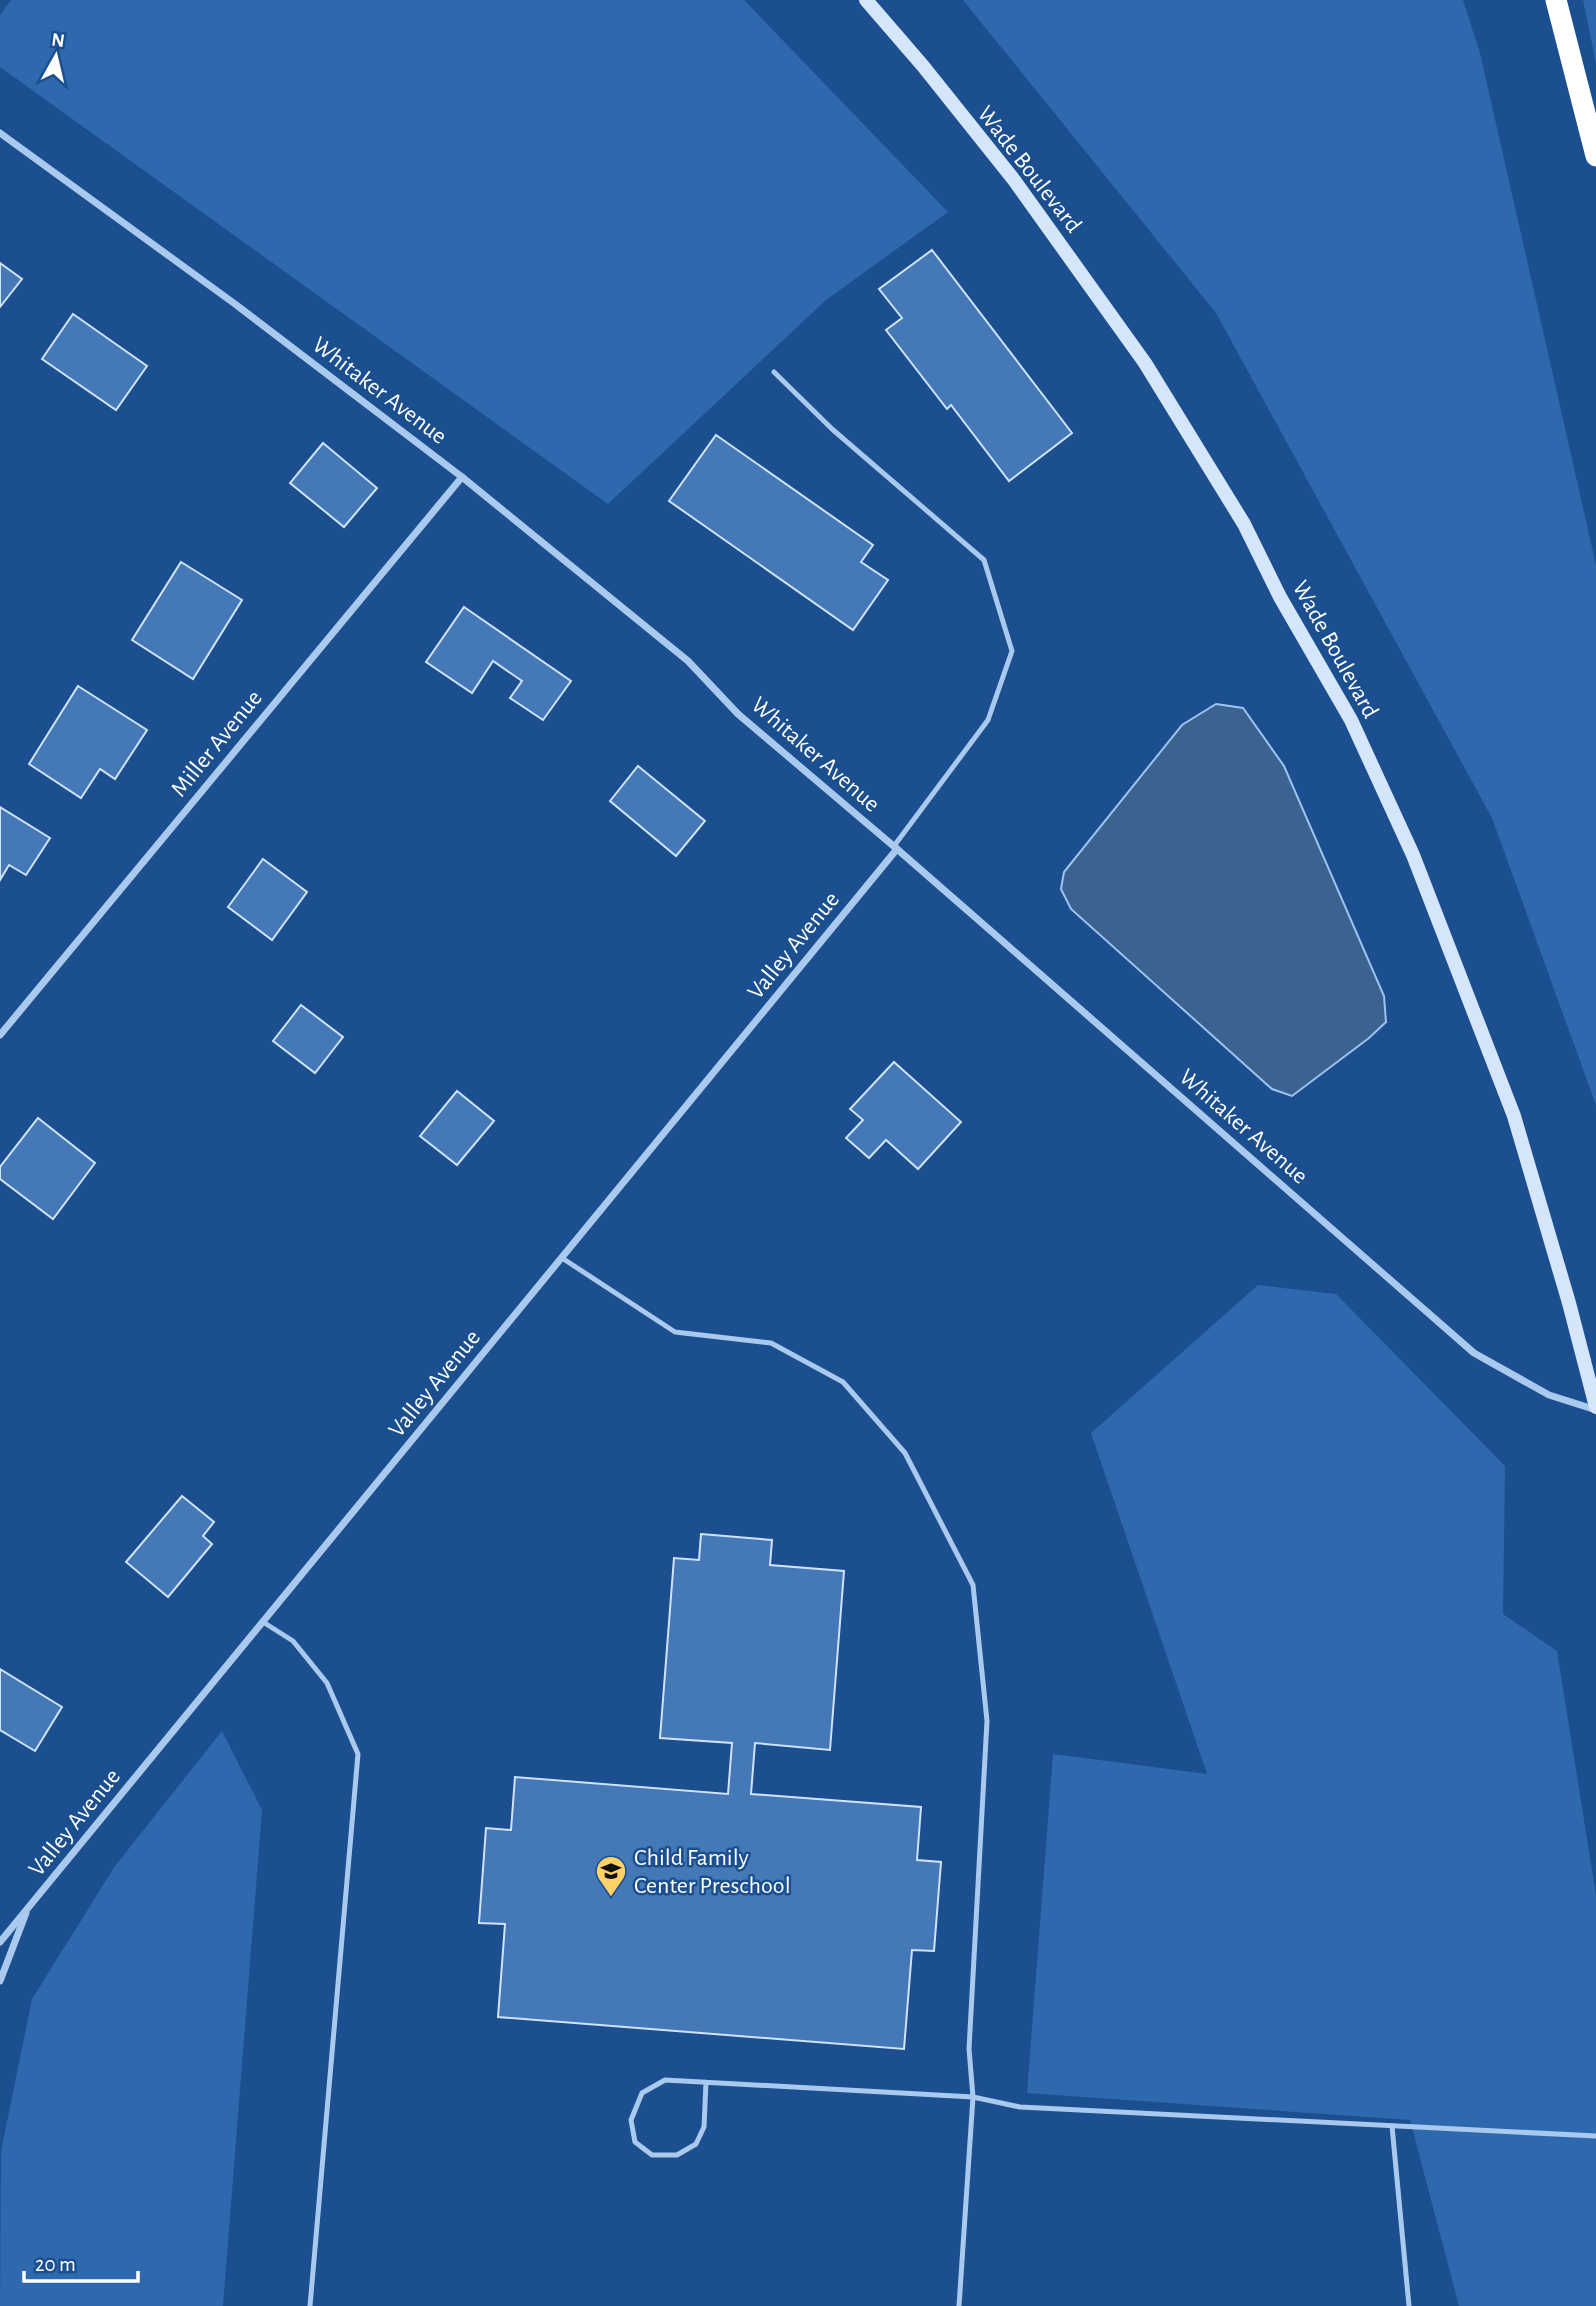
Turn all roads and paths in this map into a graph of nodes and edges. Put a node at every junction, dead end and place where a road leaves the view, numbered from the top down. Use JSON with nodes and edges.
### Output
{"nodes":[{"id":1,"x":866,"y":0,"type":"edge"},
{"id":2,"x":1556,"y":0,"type":"edge"},
{"id":3,"x":0,"y":133,"type":"edge"},
{"id":4,"x":1596,"y":156,"type":"edge"},
{"id":5,"x":775,"y":372,"type":"dead end"},
{"id":6,"x":462,"y":477,"type":"junction"},
{"id":7,"x":895,"y":848,"type":"junction"},
{"id":8,"x":0,"y":1035,"type":"edge"},
{"id":9,"x":562,"y":1258,"type":"junction"},
{"id":10,"x":1596,"y":1408,"type":"edge"},
{"id":11,"x":263,"y":1622,"type":"junction"},
{"id":12,"x":29,"y":1907,"type":"junction"},
{"id":13,"x":0,"y":1942,"type":"edge"},
{"id":14,"x":0,"y":1981,"type":"edge"},
{"id":15,"x":706,"y":2082,"type":"junction"},
{"id":16,"x":973,"y":2098,"type":"junction"},
{"id":17,"x":1392,"y":2126,"type":"junction"},
{"id":18,"x":1596,"y":2136,"type":"edge"},
{"id":19,"x":310,"y":2306,"type":"edge"},
{"id":20,"x":959,"y":2306,"type":"edge"},
{"id":21,"x":1409,"y":2306,"type":"edge"}],
"edges":[{"from":1,"to":10,"type":"main road","name":"Wade Boulevard"},
{"from":2,"to":4,"type":"highway"},
{"from":3,"to":6,"type":"street","name":"Whitaker Avenue"},
{"from":5,"to":7,"type":"lane"},
{"from":6,"to":7,"type":"street","name":"Whitaker Avenue"},
{"from":6,"to":8,"type":"street","name":"Miller Avenue"},
{"from":7,"to":9,"type":"street","name":"Valley Avenue"},
{"from":7,"to":10,"type":"street","name":"Whitaker Avenue"},
{"from":9,"to":11,"type":"street","name":"Valley Avenue"},
{"from":9,"to":16,"type":"lane"},
{"from":11,"to":12,"type":"street","name":"Valley Avenue"},
{"from":11,"to":19,"type":"lane"},
{"from":12,"to":13,"type":"street","name":"Valley Avenue"},
{"from":12,"to":14,"type":"street"},
{"from":15,"to":15,"type":"lane"},
{"from":15,"to":16,"type":"lane"},
{"from":16,"to":17,"type":"lane"},
{"from":16,"to":20,"type":"lane"},
{"from":17,"to":18,"type":"lane"},
{"from":17,"to":21,"type":"lane"}]}
